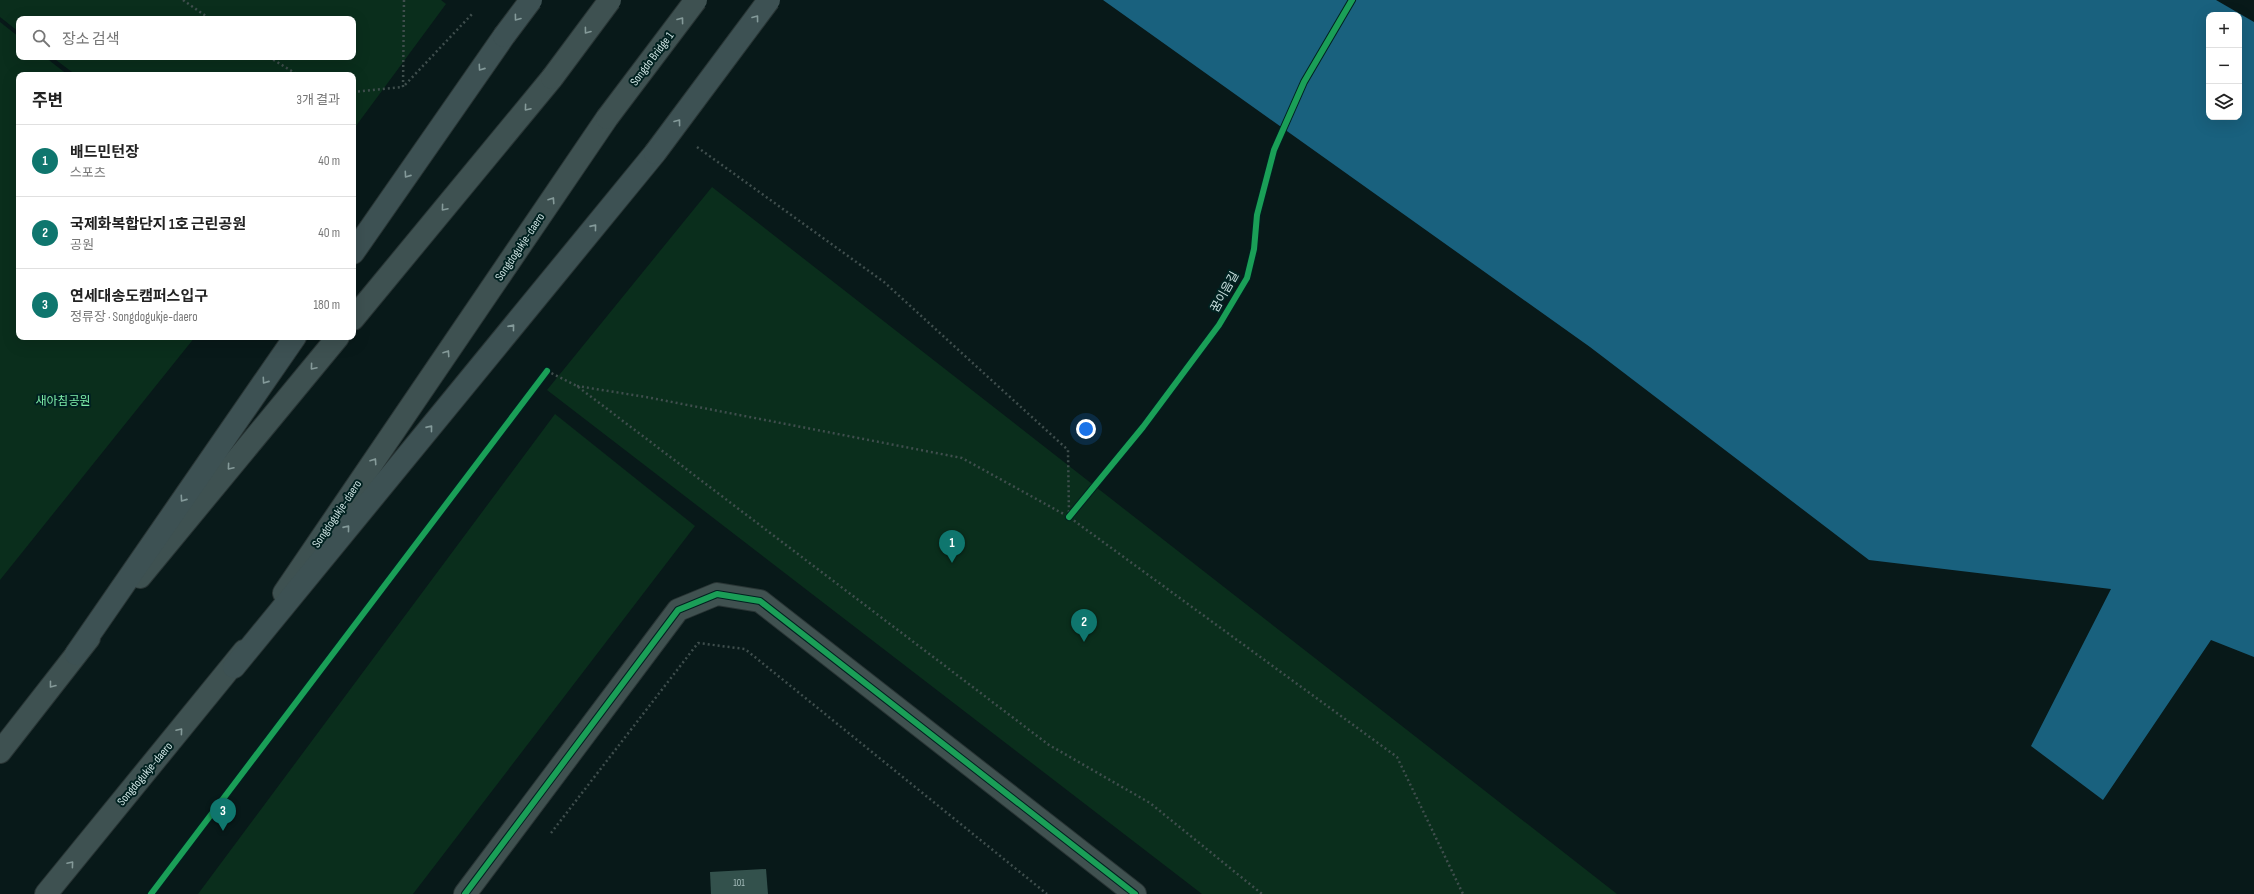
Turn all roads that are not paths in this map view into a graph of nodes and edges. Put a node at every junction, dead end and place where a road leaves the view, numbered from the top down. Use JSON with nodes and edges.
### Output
{"nodes":[{"id":1,"x":531,"y":0,"type":"edge"},
{"id":2,"x":610,"y":0,"type":"edge"},
{"id":3,"x":696,"y":0,"type":"edge"},
{"id":4,"x":769,"y":0,"type":"edge"},
{"id":5,"x":608,"y":118,"type":"joint"},
{"id":6,"x":356,"y":249,"type":"edge"},
{"id":7,"x":356,"y":315,"type":"edge"},
{"id":8,"x":293,"y":340,"type":"edge"},
{"id":9,"x":336,"y":340,"type":"edge"},
{"id":10,"x":76,"y":654,"type":"junction"},
{"id":11,"x":234,"y":666,"type":"junction"},
{"id":12,"x":0,"y":752,"type":"edge"},
{"id":13,"x":46,"y":894,"type":"edge"},
{"id":14,"x":464,"y":894,"type":"edge"},
{"id":15,"x":1135,"y":894,"type":"edge"}],
"edges":[{"from":1,"to":6,"type":"main road","one_way":true,"bridge":true},
{"from":2,"to":7,"type":"main road","one_way":true,"bridge":true},
{"from":5,"to":3,"type":"main road","name":"Songdo Bridge 1","one_way":true,"bridge":true},
{"from":11,"to":4,"type":"main road","one_way":true,"bridge":true},
{"from":11,"to":5,"type":"main road","name":"Songdogukje-daero","one_way":true},
{"from":8,"to":10,"type":"main road","one_way":true},
{"from":9,"to":10,"type":"main road","one_way":true},
{"from":10,"to":12,"type":"main road","one_way":true},
{"from":13,"to":11,"type":"main road","name":"Songdogukje-daero","one_way":true},
{"from":14,"to":15,"type":"street"}]}
